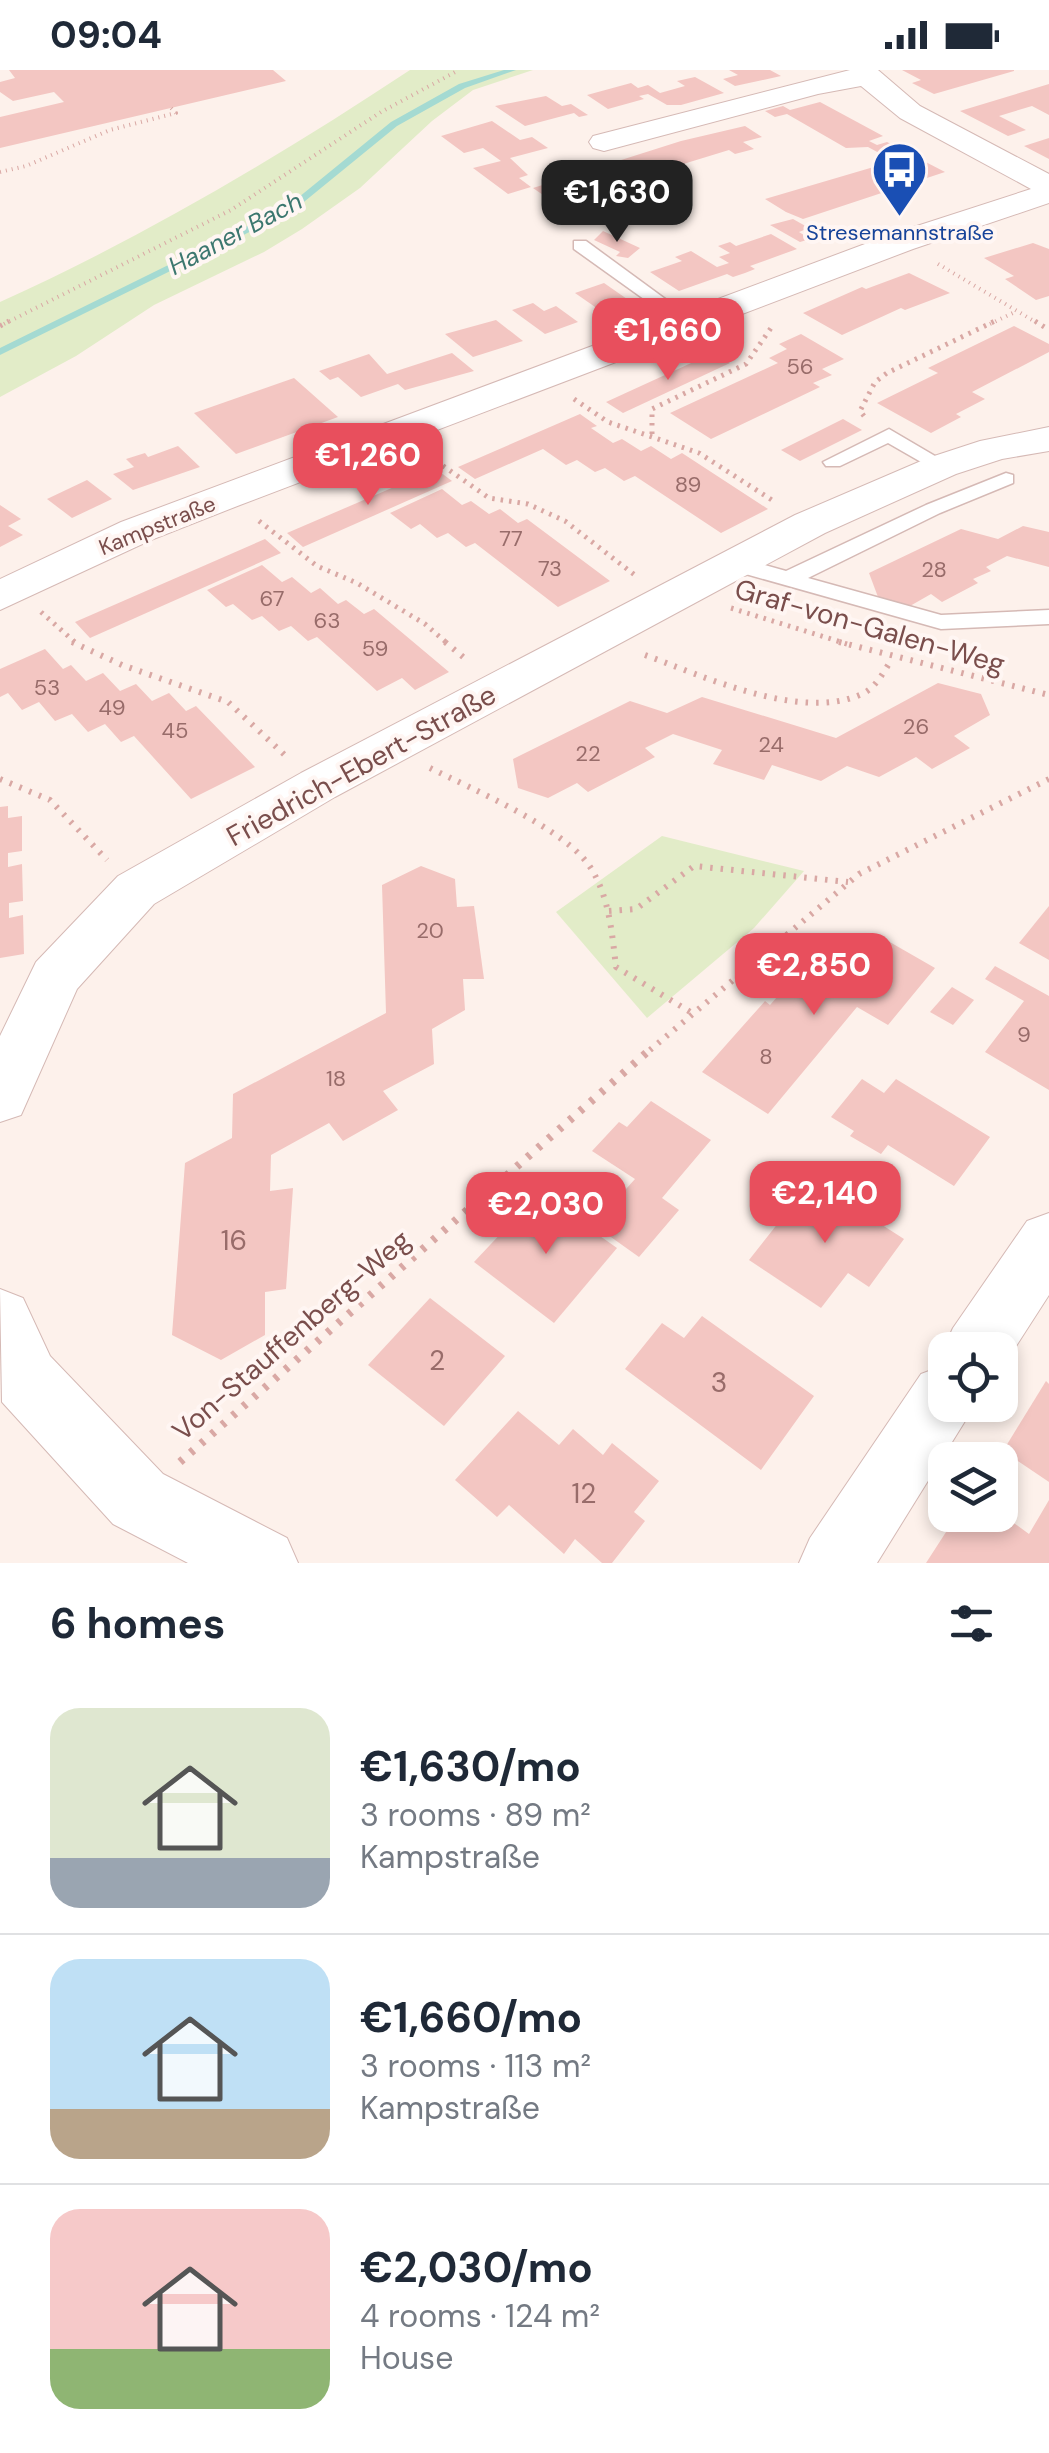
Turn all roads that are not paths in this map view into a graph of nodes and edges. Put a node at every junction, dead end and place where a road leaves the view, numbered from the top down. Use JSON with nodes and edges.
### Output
{"nodes":[{"id":1,"x":865,"y":74,"type":"edge"},
{"id":2,"x":604,"y":142,"type":"dead end"},
{"id":3,"x":1049,"y":186,"type":"edge"},
{"id":4,"x":1049,"y":194,"type":"edge"},
{"id":5,"x":580,"y":245,"type":"dead end"},
{"id":6,"x":689,"y":323,"type":"junction"},
{"id":7,"x":1049,"y":439,"type":"edge"},
{"id":8,"x":833,"y":462,"type":"dead end"},
{"id":9,"x":942,"y":466,"type":"junction"},
{"id":10,"x":1006,"y":479,"type":"dead end"},
{"id":11,"x":736,"y":564,"type":"junction"},
{"id":12,"x":786,"y":580,"type":"junction"},
{"id":13,"x":8,"y":591,"type":"edge"},
{"id":14,"x":1049,"y":617,"type":"edge"},
{"id":15,"x":3,"y":1083,"type":"edge"},
{"id":16,"x":1049,"y":1241,"type":"edge"},
{"id":17,"x":988,"y":1332,"type":"edge"},
{"id":18,"x":8,"y":1363,"type":"edge"},
{"id":19,"x":928,"y":1422,"type":"edge"},
{"id":20,"x":262,"y":1563,"type":"edge"},
{"id":21,"x":834,"y":1563,"type":"edge"}],
"edges":[{"from":1,"to":2,"type":"street"},
{"from":1,"to":3,"type":"street"},
{"from":4,"to":6,"type":"street","name":"Kampstraße"},
{"from":5,"to":6,"type":"lane"},
{"from":6,"to":13,"type":"street","name":"Kampstraße"},
{"from":7,"to":9,"type":"street","name":"Friedrich-Ebert-Straße"},
{"from":8,"to":9,"type":"lane"},
{"from":9,"to":11,"type":"street","name":"Friedrich-Ebert-Straße"},
{"from":10,"to":12,"type":"lane"},
{"from":11,"to":12,"type":"lane"},
{"from":11,"to":15,"type":"street","name":"Friedrich-Ebert-Straße"},
{"from":12,"to":14,"type":"lane"},
{"from":16,"to":17,"type":"street"},
{"from":18,"to":20,"type":"street"},
{"from":19,"to":21,"type":"street"}]}
